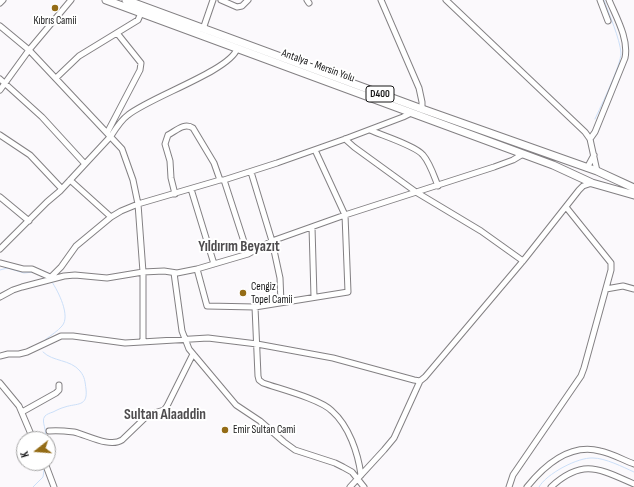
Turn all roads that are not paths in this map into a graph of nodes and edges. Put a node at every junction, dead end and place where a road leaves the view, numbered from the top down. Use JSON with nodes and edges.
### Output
{"nodes":[{"id":1,"x":3,"y":0,"type":"edge"},
{"id":2,"x":70,"y":0,"type":"edge"},
{"id":3,"x":106,"y":0,"type":"edge"},
{"id":4,"x":126,"y":0,"type":"edge"},
{"id":5,"x":213,"y":0,"type":"edge"},
{"id":6,"x":221,"y":0,"type":"edge"},
{"id":7,"x":248,"y":0,"type":"edge"},
{"id":8,"x":381,"y":0,"type":"edge"},
{"id":9,"x":446,"y":0,"type":"edge"},
{"id":10,"x":600,"y":0,"type":"edge"},
{"id":11,"x":610,"y":0,"type":"edge"},
{"id":12,"x":0,"y":3,"type":"edge"},
{"id":13,"x":140,"y":13,"type":"junction"},
{"id":14,"x":608,"y":21,"type":"dead end"},
{"id":15,"x":0,"y":26,"type":"edge"},
{"id":16,"x":203,"y":29,"type":"junction"},
{"id":17,"x":117,"y":33,"type":"junction"},
{"id":18,"x":237,"y":49,"type":"junction"},
{"id":19,"x":29,"y":50,"type":"junction"},
{"id":20,"x":0,"y":78,"type":"edge"},
{"id":21,"x":56,"y":78,"type":"junction"},
{"id":22,"x":6,"y":83,"type":"junction"},
{"id":23,"x":0,"y":90,"type":"edge"},
{"id":24,"x":422,"y":109,"type":"junction"},
{"id":25,"x":411,"y":112,"type":"junction"},
{"id":26,"x":370,"y":130,"type":"junction"},
{"id":27,"x":0,"y":135,"type":"edge"},
{"id":28,"x":109,"y":135,"type":"junction"},
{"id":29,"x":345,"y":139,"type":"junction"},
{"id":30,"x":590,"y":139,"type":"junction"},
{"id":31,"x":315,"y":150,"type":"junction"},
{"id":32,"x":523,"y":154,"type":"junction"},
{"id":33,"x":594,"y":155,"type":"junction"},
{"id":34,"x":85,"y":164,"type":"junction"},
{"id":35,"x":587,"y":168,"type":"junction"},
{"id":36,"x":598,"y":171,"type":"junction"},
{"id":37,"x":251,"y":172,"type":"junction"},
{"id":38,"x":582,"y":178,"type":"junction"},
{"id":39,"x":70,"y":180,"type":"junction"},
{"id":40,"x":222,"y":180,"type":"junction"},
{"id":41,"x":592,"y":183,"type":"junction"},
{"id":42,"x":438,"y":186,"type":"junction"},
{"id":43,"x":634,"y":188,"type":"edge"},
{"id":44,"x":62,"y":189,"type":"junction"},
{"id":45,"x":191,"y":189,"type":"junction"},
{"id":46,"x":579,"y":190,"type":"junction"},
{"id":47,"x":416,"y":192,"type":"junction"},
{"id":48,"x":175,"y":194,"type":"junction"},
{"id":49,"x":634,"y":195,"type":"edge"},
{"id":50,"x":0,"y":197,"type":"edge"},
{"id":51,"x":138,"y":204,"type":"junction"},
{"id":52,"x":566,"y":207,"type":"junction"},
{"id":53,"x":345,"y":215,"type":"junction"},
{"id":54,"x":112,"y":217,"type":"junction"},
{"id":55,"x":29,"y":222,"type":"junction"},
{"id":56,"x":312,"y":227,"type":"junction"},
{"id":57,"x":272,"y":241,"type":"junction"},
{"id":58,"x":0,"y":249,"type":"edge"},
{"id":59,"x":248,"y":254,"type":"junction"},
{"id":60,"x":523,"y":261,"type":"junction"},
{"id":61,"x":0,"y":263,"type":"edge"},
{"id":62,"x":214,"y":264,"type":"junction"},
{"id":63,"x":197,"y":269,"type":"junction"},
{"id":64,"x":143,"y":272,"type":"junction"},
{"id":65,"x":174,"y":273,"type":"junction"},
{"id":66,"x":49,"y":278,"type":"junction"},
{"id":67,"x":606,"y":289,"type":"junction"},
{"id":68,"x":634,"y":289,"type":"edge"},
{"id":69,"x":314,"y":296,"type":"junction"},
{"id":70,"x":0,"y":297,"type":"edge"},
{"id":71,"x":281,"y":303,"type":"junction"},
{"id":72,"x":255,"y":307,"type":"junction"},
{"id":73,"x":184,"y":339,"type":"junction"},
{"id":74,"x":143,"y":342,"type":"junction"},
{"id":75,"x":257,"y":344,"type":"junction"},
{"id":76,"x":193,"y":354,"type":"junction"},
{"id":77,"x":0,"y":356,"type":"edge"},
{"id":78,"x":420,"y":380,"type":"junction"},
{"id":79,"x":0,"y":384,"type":"edge"},
{"id":80,"x":59,"y":385,"type":"dead end"},
{"id":81,"x":22,"y":412,"type":"junction"},
{"id":82,"x":30,"y":431,"type":"edge"},
{"id":83,"x":49,"y":431,"type":"dead end"},
{"id":84,"x":634,"y":464,"type":"edge"},
{"id":85,"x":48,"y":471,"type":"edge"},
{"id":86,"x":359,"y":477,"type":"junction"},
{"id":87,"x":634,"y":484,"type":"edge"},
{"id":88,"x":54,"y":487,"type":"edge"},
{"id":89,"x":350,"y":487,"type":"edge"},
{"id":90,"x":364,"y":487,"type":"edge"},
{"id":91,"x":509,"y":487,"type":"edge"},
{"id":92,"x":527,"y":487,"type":"edge"},
{"id":93,"x":551,"y":487,"type":"edge"}],
"edges":[{"from":1,"to":12,"type":"street"},
{"from":2,"to":19,"type":"street"},
{"from":3,"to":13,"type":"highway","name":"Antalya - Mersin Yolu","number":"D400"},
{"from":4,"to":16,"type":"highway","name":"Antalya - Mersin Yolu","number":"D400"},
{"from":5,"to":16,"type":"street"},
{"from":6,"to":7,"type":"street"},
{"from":8,"to":24,"type":"street"},
{"from":9,"to":30,"type":"street"},
{"from":10,"to":14,"type":"street"},
{"from":11,"to":30,"type":"street"},
{"from":13,"to":17,"type":"street"},
{"from":13,"to":18,"type":"highway","name":"Antalya - Mersin Yolu","number":"D400"},
{"from":15,"to":19,"type":"street"},
{"from":16,"to":24,"type":"highway","name":"Antalya - Mersin Yolu","number":"D400"},
{"from":17,"to":21,"type":"street"},
{"from":17,"to":28,"type":"street"},
{"from":18,"to":25,"type":"highway","name":"Antalya - Mersin Yolu","number":"D400"},
{"from":18,"to":28,"type":"street"},
{"from":19,"to":21,"type":"street"},
{"from":19,"to":22,"type":"street"},
{"from":20,"to":22,"type":"street"},
{"from":21,"to":28,"type":"street"},
{"from":22,"to":23,"type":"street"},
{"from":22,"to":34,"type":"street"},
{"from":24,"to":35,"type":"highway","name":"Antalya - Mersin Yolu","number":"D400"},
{"from":25,"to":26,"type":"street"},
{"from":25,"to":32,"type":"highway","name":"Antalya - Mersin Yolu","number":"D400"},
{"from":26,"to":29,"type":"street"},
{"from":26,"to":42,"type":"street"},
{"from":27,"to":44,"type":"street"},
{"from":28,"to":34,"type":"street"},
{"from":28,"to":51,"type":"street"},
{"from":29,"to":31,"type":"street"},
{"from":29,"to":47,"type":"street"},
{"from":30,"to":33,"type":"street"},
{"from":31,"to":37,"type":"street"},
{"from":31,"to":53,"type":"street"},
{"from":32,"to":38,"type":"highway","name":"Antalya - Mersin Yolu","number":"D400"},
{"from":32,"to":42,"type":"street"},
{"from":33,"to":35,"type":"street"},
{"from":33,"to":36,"type":"street"},
{"from":34,"to":39,"type":"street"},
{"from":35,"to":36,"type":"highway","name":"Antalya - Mersin Yolu","number":"D400"},
{"from":35,"to":38,"type":"highway"},
{"from":36,"to":41,"type":"highway"},
{"from":36,"to":43,"type":"highway","name":"Antalya - Mersin Yolu","number":"D400"},
{"from":37,"to":40,"type":"street"},
{"from":37,"to":57,"type":"street"},
{"from":38,"to":41,"type":"highway","name":"Antalya - Mersin Yolu","number":"D400"},
{"from":38,"to":46,"type":"street"},
{"from":39,"to":44,"type":"street"},
{"from":39,"to":54,"type":"street"},
{"from":40,"to":45,"type":"street"},
{"from":40,"to":48,"type":"street"},
{"from":40,"to":59,"type":"street"},
{"from":41,"to":46,"type":"street"},
{"from":41,"to":49,"type":"highway","name":"Antalya - Mersin Yolu","number":"D400"},
{"from":42,"to":47,"type":"street"},
{"from":44,"to":55,"type":"street"},
{"from":45,"to":48,"type":"street"},
{"from":45,"to":62,"type":"street"},
{"from":46,"to":52,"type":"street"},
{"from":47,"to":53,"type":"street"},
{"from":47,"to":60,"type":"street"},
{"from":48,"to":51,"type":"street"},
{"from":50,"to":55,"type":"street"},
{"from":51,"to":54,"type":"street"},
{"from":51,"to":64,"type":"street"},
{"from":52,"to":60,"type":"street"},
{"from":52,"to":67,"type":"street"},
{"from":53,"to":56,"type":"street"},
{"from":53,"to":69,"type":"street"},
{"from":54,"to":66,"type":"street"},
{"from":55,"to":58,"type":"street"},
{"from":56,"to":57,"type":"street"},
{"from":56,"to":69,"type":"street"},
{"from":57,"to":59,"type":"street"},
{"from":57,"to":71,"type":"street"},
{"from":59,"to":62,"type":"street"},
{"from":60,"to":78,"type":"street"},
{"from":61,"to":66,"type":"street"},
{"from":62,"to":63,"type":"street"},
{"from":63,"to":65,"type":"street"},
{"from":63,"to":72,"type":"street"},
{"from":64,"to":65,"type":"street"},
{"from":64,"to":66,"type":"street"},
{"from":64,"to":74,"type":"street"},
{"from":65,"to":73,"type":"street"},
{"from":66,"to":70,"type":"street"},
{"from":67,"to":68,"type":"street"},
{"from":67,"to":91,"type":"street"},
{"from":69,"to":71,"type":"street"},
{"from":71,"to":72,"type":"street"},
{"from":72,"to":75,"type":"street"},
{"from":73,"to":74,"type":"street"},
{"from":73,"to":75,"type":"street"},
{"from":73,"to":76,"type":"street"},
{"from":74,"to":77,"type":"street"},
{"from":75,"to":78,"type":"street"},
{"from":75,"to":86,"type":"street"},
{"from":76,"to":83,"type":"street"},
{"from":76,"to":86,"type":"street"},
{"from":78,"to":86,"type":"street"},
{"from":79,"to":81,"type":"street"},
{"from":80,"to":81,"type":"street"},
{"from":81,"to":82,"type":"street"},
{"from":84,"to":92,"type":"street"},
{"from":85,"to":88,"type":"street"},
{"from":86,"to":89,"type":"street"},
{"from":86,"to":90,"type":"street"},
{"from":87,"to":93,"type":"street"}]}
